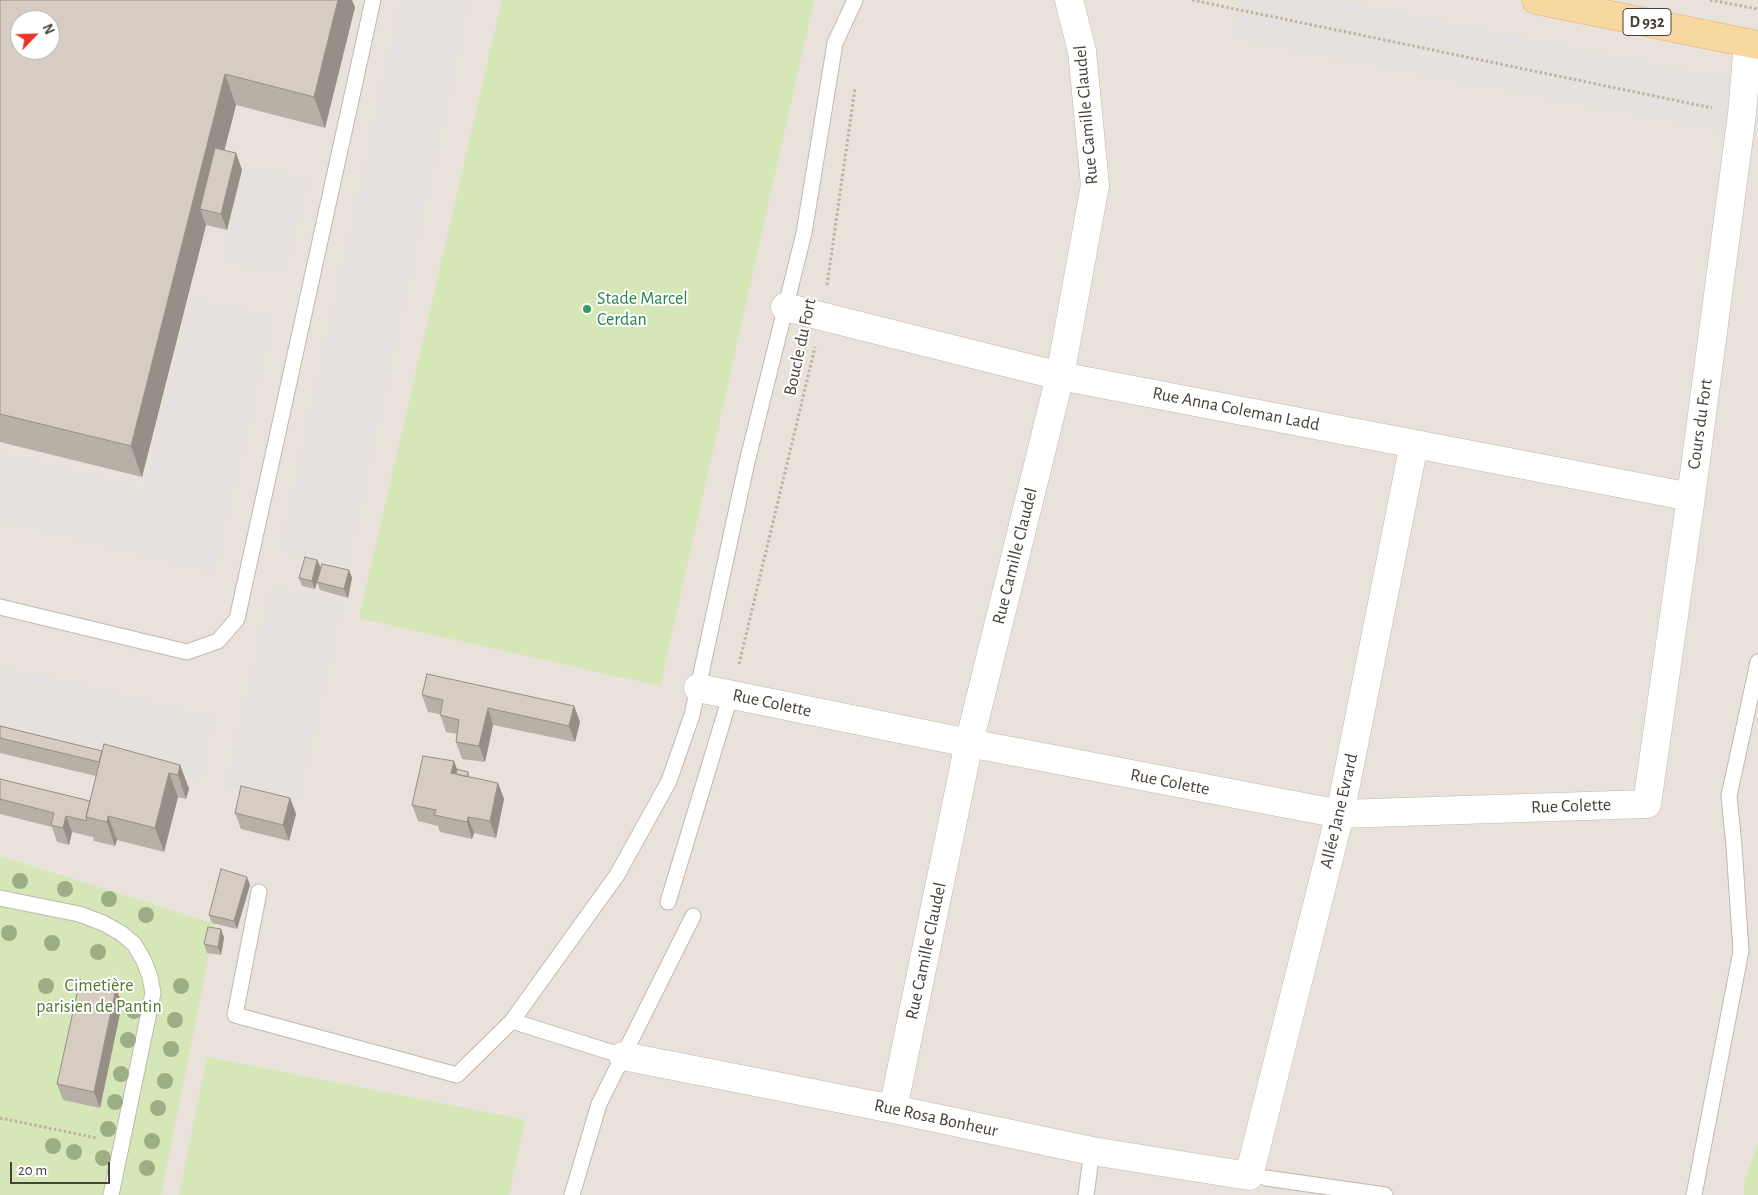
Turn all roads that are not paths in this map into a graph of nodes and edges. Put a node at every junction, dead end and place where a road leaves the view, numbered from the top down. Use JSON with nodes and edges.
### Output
{"nodes":[{"id":1,"x":373,"y":0,"type":"edge"},
{"id":2,"x":854,"y":0,"type":"edge"},
{"id":3,"x":1069,"y":0,"type":"edge"},
{"id":4,"x":1536,"y":0,"type":"edge"},
{"id":5,"x":1753,"y":44,"type":"edge"},
{"id":6,"x":785,"y":307,"type":"junction"},
{"id":7,"x":1060,"y":376,"type":"junction"},
{"id":8,"x":1414,"y":444,"type":"junction"},
{"id":9,"x":1691,"y":497,"type":"junction"},
{"id":10,"x":0,"y":607,"type":"edge"},
{"id":11,"x":1758,"y":662,"type":"edge"},
{"id":12,"x":698,"y":688,"type":"junction"},
{"id":13,"x":731,"y":694,"type":"junction"},
{"id":14,"x":969,"y":743,"type":"junction"},
{"id":15,"x":1647,"y":804,"type":"joint"},
{"id":16,"x":1340,"y":814,"type":"junction"},
{"id":17,"x":259,"y":892,"type":"dead end"},
{"id":18,"x":0,"y":898,"type":"edge"},
{"id":19,"x":668,"y":902,"type":"dead end"},
{"id":20,"x":693,"y":916,"type":"dead end"},
{"id":21,"x":512,"y":1020,"type":"junction"},
{"id":22,"x":623,"y":1056,"type":"junction"},
{"id":23,"x":893,"y":1109,"type":"junction"},
{"id":24,"x":1092,"y":1151,"type":"junction"},
{"id":25,"x":1258,"y":1177,"type":"junction"},
{"id":26,"x":112,"y":1195,"type":"edge"},
{"id":27,"x":572,"y":1195,"type":"edge"},
{"id":28,"x":1086,"y":1195,"type":"edge"},
{"id":29,"x":1385,"y":1195,"type":"edge"},
{"id":30,"x":1694,"y":1195,"type":"edge"}],
"edges":[{"from":1,"to":10,"type":"lane"},
{"from":2,"to":6,"type":"lane"},
{"from":3,"to":7,"type":"street","name":"Rue Camille Claudel"},
{"from":4,"to":5,"type":"main road","number":"D 932"},
{"from":5,"to":9,"type":"street","name":"Cours du Fort"},
{"from":6,"to":7,"type":"street","name":"Rue Anna Coleman Ladd"},
{"from":6,"to":12,"type":"lane"},
{"from":7,"to":8,"type":"street","name":"Rue Anna Coleman Ladd"},
{"from":7,"to":14,"type":"street","name":"Rue Camille Claudel"},
{"from":8,"to":9,"type":"street","name":"Rue Anna Coleman Ladd"},
{"from":8,"to":16,"type":"street","name":"Allée Jane Evrard"},
{"from":9,"to":15,"type":"street","name":"Cours du Fort"},
{"from":11,"to":30,"type":"lane"},
{"from":12,"to":13,"type":"street","name":"Rue Colette"},
{"from":12,"to":21,"type":"lane"},
{"from":13,"to":14,"type":"street","name":"Rue Colette"},
{"from":13,"to":19,"type":"lane"},
{"from":14,"to":16,"type":"street","name":"Rue Colette"},
{"from":14,"to":23,"type":"street","name":"Rue Camille Claudel"},
{"from":15,"to":16,"type":"street","name":"Rue Colette"},
{"from":16,"to":25,"type":"street","name":"Allée Jane Evrard"},
{"from":17,"to":21,"type":"lane"},
{"from":18,"to":26,"type":"lane"},
{"from":20,"to":22,"type":"lane"},
{"from":21,"to":22,"type":"lane"},
{"from":22,"to":23,"type":"street","name":"Rue Rosa Bonheur"},
{"from":22,"to":27,"type":"lane"},
{"from":23,"to":24,"type":"street","name":"Rue Rosa Bonheur"},
{"from":24,"to":25,"type":"street","name":"Rue Rosa Bonheur"},
{"from":24,"to":28,"type":"lane"},
{"from":25,"to":29,"type":"lane"}]}
